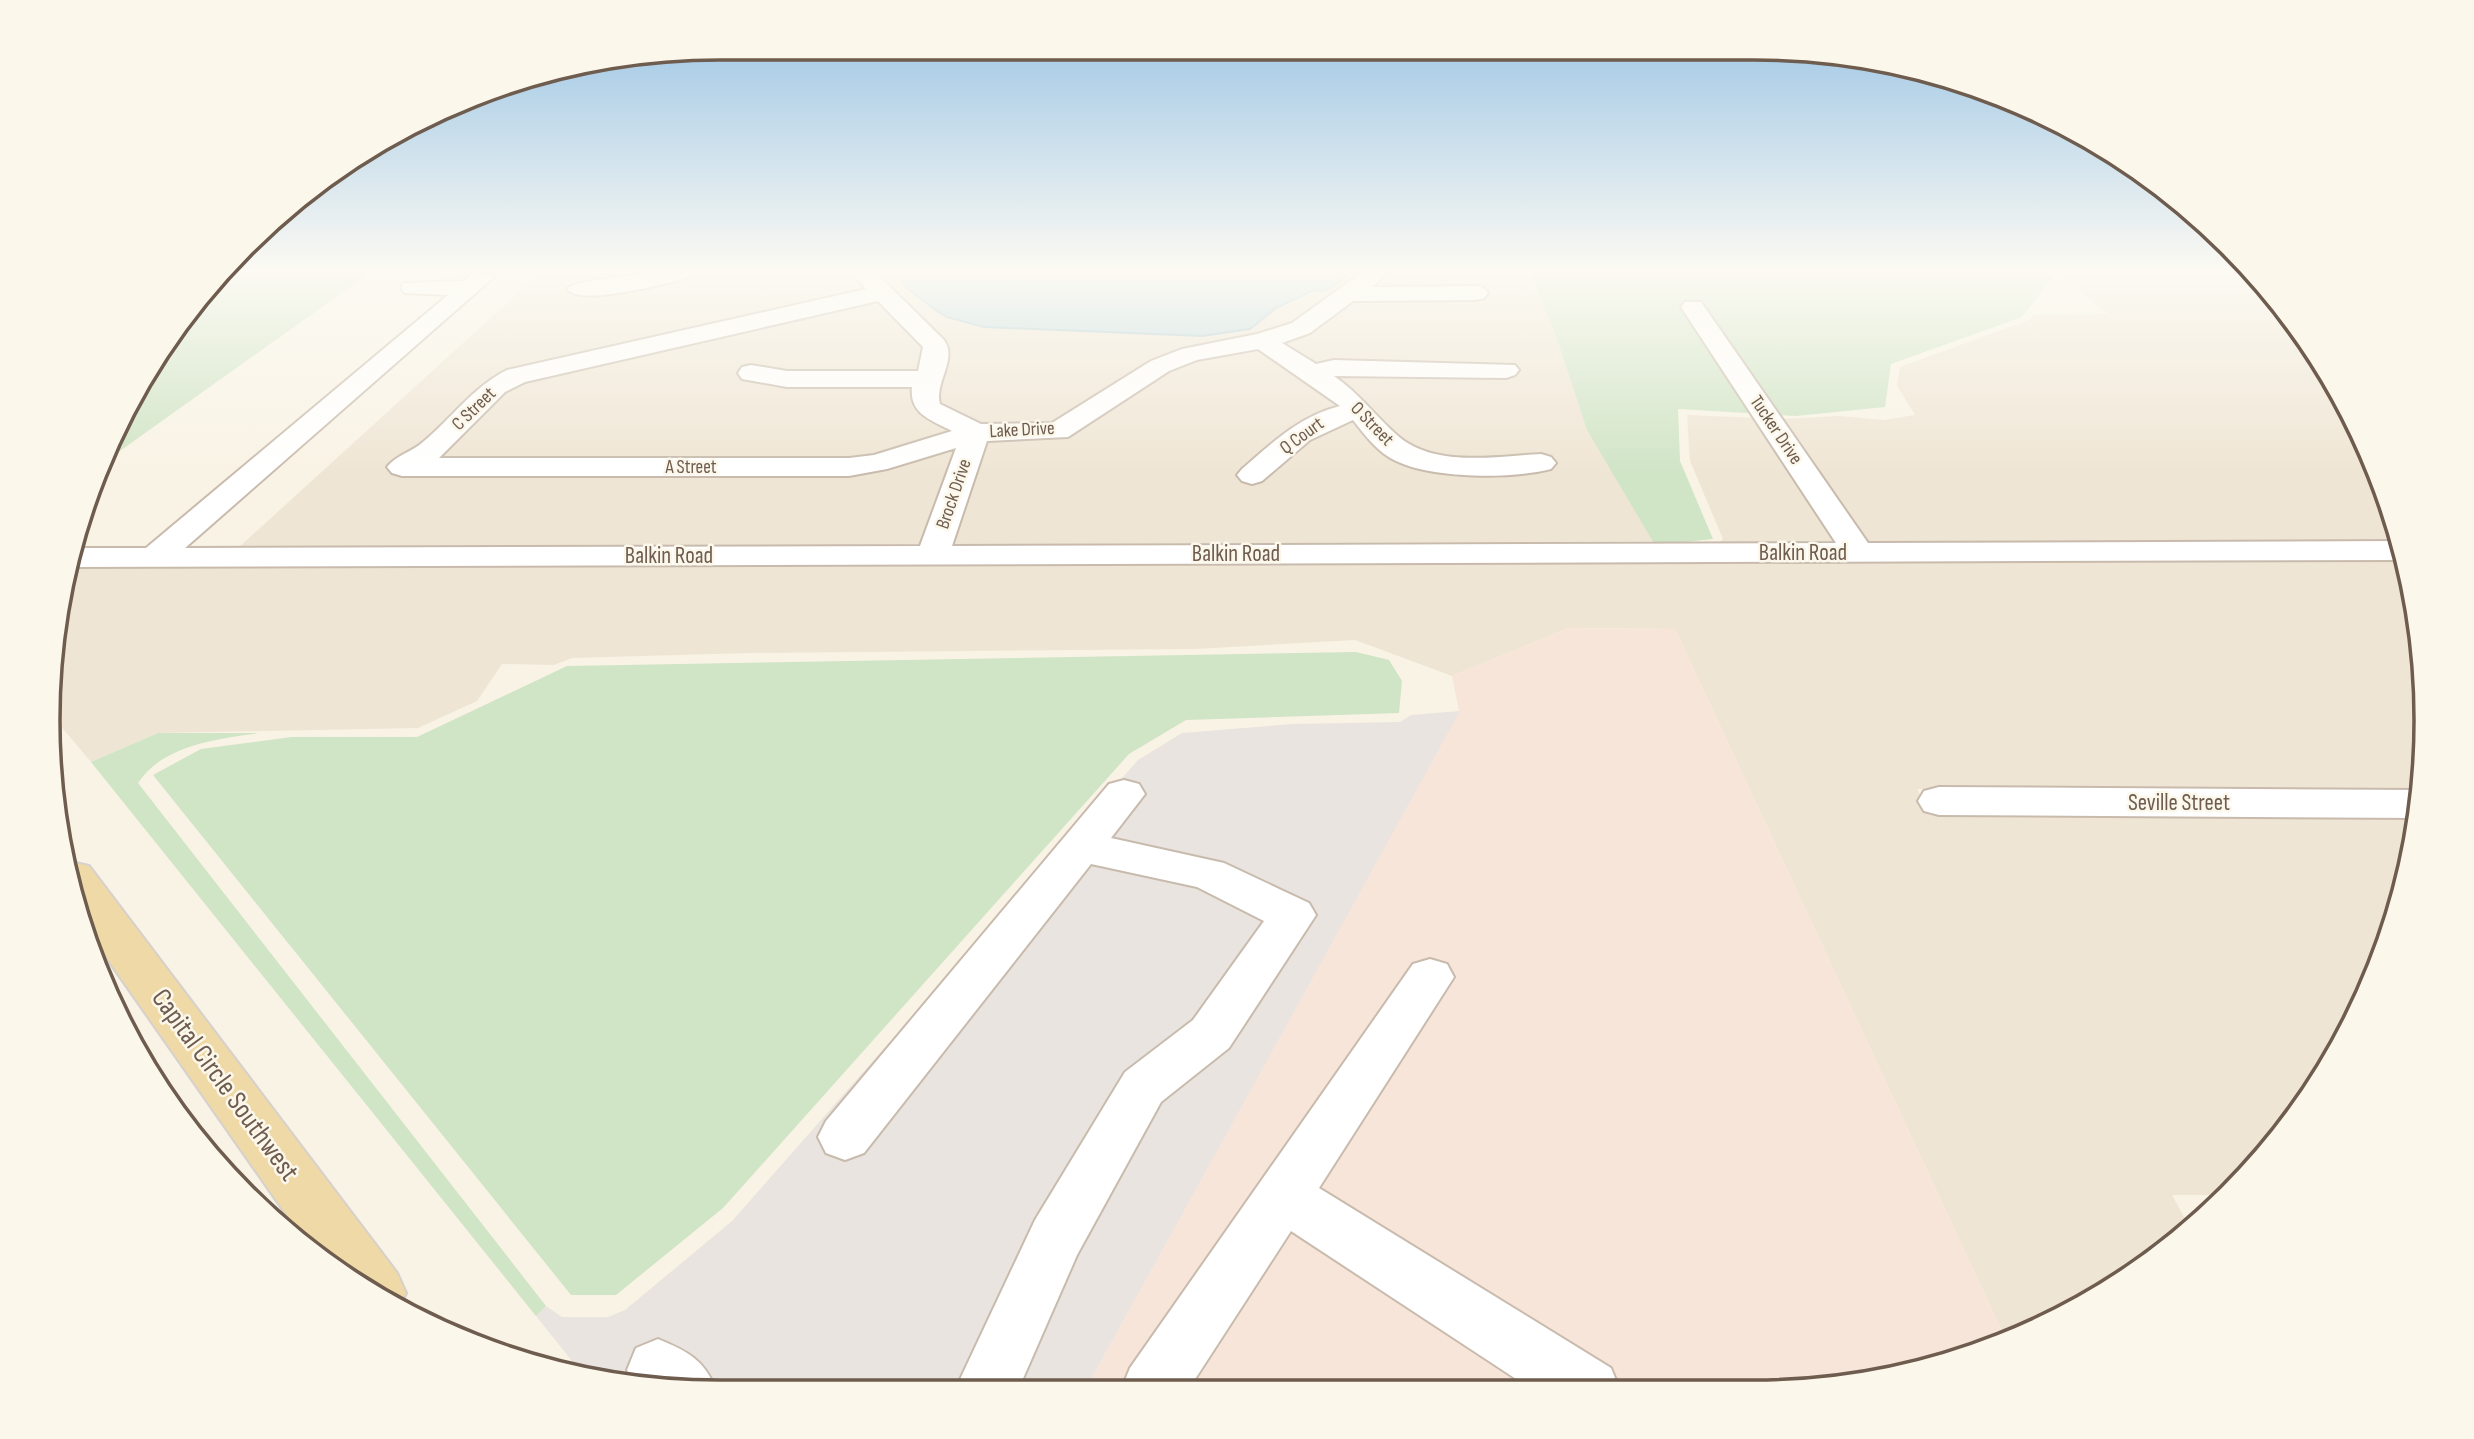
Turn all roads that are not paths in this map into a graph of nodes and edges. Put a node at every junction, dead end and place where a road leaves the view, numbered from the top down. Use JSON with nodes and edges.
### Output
{"nodes":[{"id":1,"x":409,"y":340,"type":"edge"},
{"id":2,"x":674,"y":340,"type":"edge"},
{"id":3,"x":930,"y":340,"type":"edge"},
{"id":4,"x":1716,"y":340,"type":"edge"},
{"id":5,"x":1262,"y":341,"type":"joint"},
{"id":6,"x":1506,"y":370,"type":"dead end"},
{"id":7,"x":751,"y":373,"type":"dead end"},
{"id":8,"x":1310,"y":373,"type":"junction"},
{"id":9,"x":926,"y":379,"type":"junction"},
{"id":10,"x":1358,"y":410,"type":"junction"},
{"id":11,"x":976,"y":433,"type":"junction"},
{"id":12,"x":1541,"y":463,"type":"dead end"},
{"id":13,"x":402,"y":467,"type":"joint"},
{"id":14,"x":1252,"y":475,"type":"dead end"},
{"id":15,"x":2392,"y":551,"type":"edge"},
{"id":16,"x":1859,"y":553,"type":"junction"},
{"id":17,"x":933,"y":555,"type":"junction"},
{"id":18,"x":155,"y":557,"type":"junction"},
{"id":19,"x":80,"y":558,"type":"edge"},
{"id":20,"x":1124,"y":794,"type":"dead end"},
{"id":21,"x":1939,"y":801,"type":"dead end"},
{"id":22,"x":2409,"y":804,"type":"edge"},
{"id":23,"x":1081,"y":847,"type":"junction"},
{"id":24,"x":82,"y":889,"type":"edge"},
{"id":25,"x":1430,"y":977,"type":"dead end"},
{"id":26,"x":845,"y":1137,"type":"dead end"},
{"id":27,"x":1282,"y":1195,"type":"junction"},
{"id":28,"x":362,"y":1274,"type":"edge"},
{"id":29,"x":991,"y":1380,"type":"edge"},
{"id":30,"x":1159,"y":1380,"type":"edge"},
{"id":31,"x":1573,"y":1380,"type":"edge"}],
"edges":[{"from":1,"to":18,"type":"street"},
{"from":2,"to":13,"type":"street","name":"C Street"},
{"from":3,"to":9,"type":"street","name":"Lake Drive"},
{"from":4,"to":16,"type":"street","name":"Tucker Drive"},
{"from":5,"to":8,"type":"street","name":"O Street"},
{"from":5,"to":11,"type":"street","name":"Lake Drive"},
{"from":6,"to":8,"type":"street"},
{"from":7,"to":9,"type":"street"},
{"from":8,"to":10,"type":"street","name":"O Street"},
{"from":9,"to":11,"type":"street","name":"Lake Drive"},
{"from":10,"to":12,"type":"street","name":"O Street"},
{"from":10,"to":14,"type":"street","name":"Q Court"},
{"from":11,"to":13,"type":"street","name":"A Street"},
{"from":11,"to":17,"type":"street","name":"Brock Drive"},
{"from":15,"to":16,"type":"street","name":"Balkin Road"},
{"from":16,"to":17,"type":"street","name":"Balkin Road"},
{"from":17,"to":18,"type":"street","name":"Balkin Road"},
{"from":18,"to":19,"type":"street","name":"Balkin Road"},
{"from":20,"to":23,"type":"street"},
{"from":21,"to":22,"type":"street","name":"Seville Street"},
{"from":23,"to":26,"type":"street"},
{"from":23,"to":29,"type":"street"},
{"from":24,"to":28,"type":"main road","name":"Capital Circle Southwest"},
{"from":25,"to":27,"type":"street"},
{"from":27,"to":30,"type":"street"},
{"from":27,"to":31,"type":"street"}]}
